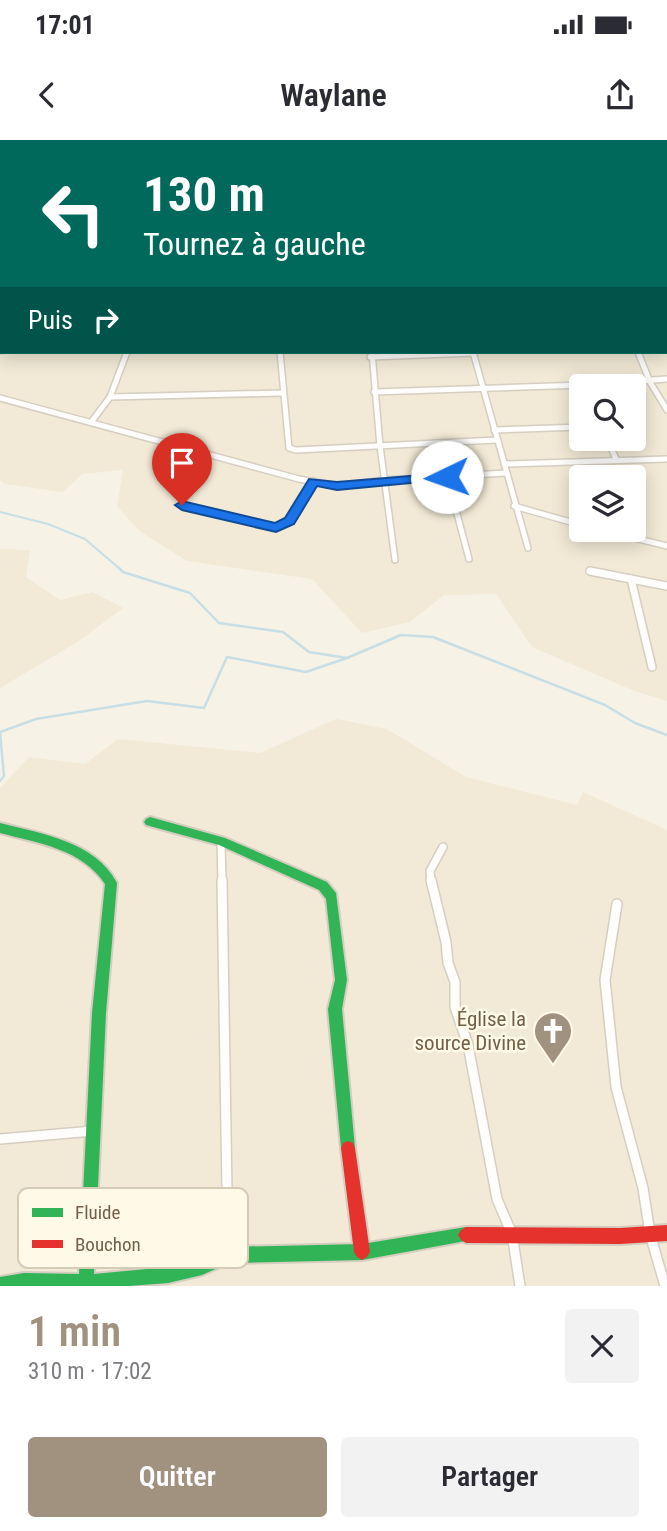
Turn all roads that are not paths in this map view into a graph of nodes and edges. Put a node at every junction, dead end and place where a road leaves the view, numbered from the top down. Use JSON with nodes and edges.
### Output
{"nodes":[{"id":1,"x":126,"y":354,"type":"edge"},
{"id":2,"x":280,"y":354,"type":"edge"},
{"id":3,"x":371,"y":354,"type":"edge"},
{"id":4,"x":474,"y":354,"type":"edge"},
{"id":5,"x":639,"y":354,"type":"edge"},
{"id":6,"x":667,"y":379,"type":"edge"},
{"id":7,"x":646,"y":382,"type":"edge"},
{"id":8,"x":650,"y":382,"type":"junction"},
{"id":9,"x":569,"y":386,"type":"edge"},
{"id":10,"x":482,"y":387,"type":"junction"},
{"id":11,"x":374,"y":392,"type":"junction"},
{"id":12,"x":284,"y":393,"type":"junction"},
{"id":13,"x":110,"y":397,"type":"junction"},
{"id":14,"x":0,"y":398,"type":"edge"},
{"id":15,"x":667,"y":410,"type":"edge"},
{"id":16,"x":92,"y":421,"type":"junction"},
{"id":17,"x":569,"y":427,"type":"edge"},
{"id":18,"x":494,"y":430,"type":"junction"},
{"id":19,"x":497,"y":440,"type":"junction"},
{"id":20,"x":380,"y":446,"type":"junction"},
{"id":21,"x":612,"y":451,"type":"edge"},
{"id":22,"x":667,"y":458,"type":"edge"},
{"id":23,"x":616,"y":459,"type":"junction"},
{"id":24,"x":504,"y":464,"type":"junction"},
{"id":25,"x":506,"y":473,"type":"junction"},
{"id":26,"x":447,"y":477,"type":"junction"},
{"id":27,"x":384,"y":480,"type":"junction"},
{"id":28,"x":313,"y":481,"type":"junction"},
{"id":29,"x":182,"y":505,"type":"dead end"},
{"id":30,"x":514,"y":506,"type":"junction"},
{"id":31,"x":569,"y":522,"type":"edge"},
{"id":32,"x":646,"y":541,"type":"edge"},
{"id":33,"x":667,"y":546,"type":"edge"},
{"id":34,"x":528,"y":548,"type":"dead end"},
{"id":35,"x":469,"y":559,"type":"dead end"},
{"id":36,"x":395,"y":560,"type":"dead end"},
{"id":37,"x":590,"y":570,"type":"dead end"},
{"id":38,"x":631,"y":579,"type":"junction"},
{"id":39,"x":667,"y":586,"type":"edge"},
{"id":40,"x":652,"y":667,"type":"dead end"},
{"id":41,"x":150,"y":822,"type":"dead end"},
{"id":42,"x":0,"y":828,"type":"edge"},
{"id":43,"x":221,"y":841,"type":"junction"},
{"id":44,"x":443,"y":847,"type":"dead end"},
{"id":45,"x":617,"y":904,"type":"dead end"},
{"id":46,"x":93,"y":1131,"type":"junction"},
{"id":47,"x":0,"y":1139,"type":"edge"},
{"id":48,"x":90,"y":1188,"type":"edge"},
{"id":49,"x":227,"y":1188,"type":"edge"},
{"id":50,"x":667,"y":1233,"type":"edge"},
{"id":51,"x":512,"y":1234,"type":"junction"},
{"id":52,"x":650,"y":1234,"type":"junction"},
{"id":53,"x":362,"y":1252,"type":"junction"},
{"id":54,"x":248,"y":1255,"type":"edge"},
{"id":55,"x":194,"y":1268,"type":"edge"},
{"id":56,"x":86,"y":1284,"type":"edge"},
{"id":57,"x":0,"y":1285,"type":"edge"},
{"id":58,"x":520,"y":1286,"type":"edge"},
{"id":59,"x":665,"y":1286,"type":"edge"}],
"edges":[{"from":1,"to":13,"type":"street"},
{"from":2,"to":12,"type":"street"},
{"from":3,"to":11,"type":"street"},
{"from":4,"to":10,"type":"street"},
{"from":5,"to":8,"type":"street"},
{"from":6,"to":8,"type":"street"},
{"from":7,"to":8,"type":"street"},
{"from":8,"to":15,"type":"street"},
{"from":9,"to":10,"type":"street"},
{"from":10,"to":11,"type":"street"},
{"from":10,"to":18,"type":"street"},
{"from":11,"to":20,"type":"street"},
{"from":12,"to":13,"type":"street"},
{"from":12,"to":20,"type":"street"},
{"from":13,"to":16,"type":"street"},
{"from":14,"to":16,"type":"street"},
{"from":16,"to":28,"type":"street"},
{"from":17,"to":18,"type":"street"},
{"from":18,"to":19,"type":"street"},
{"from":19,"to":20,"type":"street"},
{"from":19,"to":24,"type":"street"},
{"from":20,"to":27,"type":"street"},
{"from":21,"to":23,"type":"street"},
{"from":22,"to":23,"type":"street"},
{"from":23,"to":24,"type":"street"},
{"from":24,"to":25,"type":"street"},
{"from":25,"to":26,"type":"street"},
{"from":25,"to":30,"type":"street"},
{"from":26,"to":27,"type":"street"},
{"from":26,"to":35,"type":"street"},
{"from":27,"to":28,"type":"street"},
{"from":27,"to":36,"type":"street"},
{"from":28,"to":29,"type":"street"},
{"from":30,"to":31,"type":"street"},
{"from":30,"to":34,"type":"street"},
{"from":32,"to":33,"type":"street"},
{"from":37,"to":38,"type":"street"},
{"from":38,"to":39,"type":"street"},
{"from":38,"to":40,"type":"street"},
{"from":41,"to":43,"type":"street"},
{"from":42,"to":46,"type":"street"},
{"from":43,"to":49,"type":"street"},
{"from":43,"to":53,"type":"street"},
{"from":44,"to":51,"type":"street"},
{"from":45,"to":52,"type":"street"},
{"from":46,"to":47,"type":"street"},
{"from":46,"to":48,"type":"street"},
{"from":50,"to":52,"type":"street"},
{"from":51,"to":52,"type":"street"},
{"from":51,"to":53,"type":"street"},
{"from":51,"to":58,"type":"street"},
{"from":52,"to":59,"type":"street"},
{"from":53,"to":54,"type":"street"},
{"from":55,"to":56,"type":"street"},
{"from":56,"to":57,"type":"street"}]}
